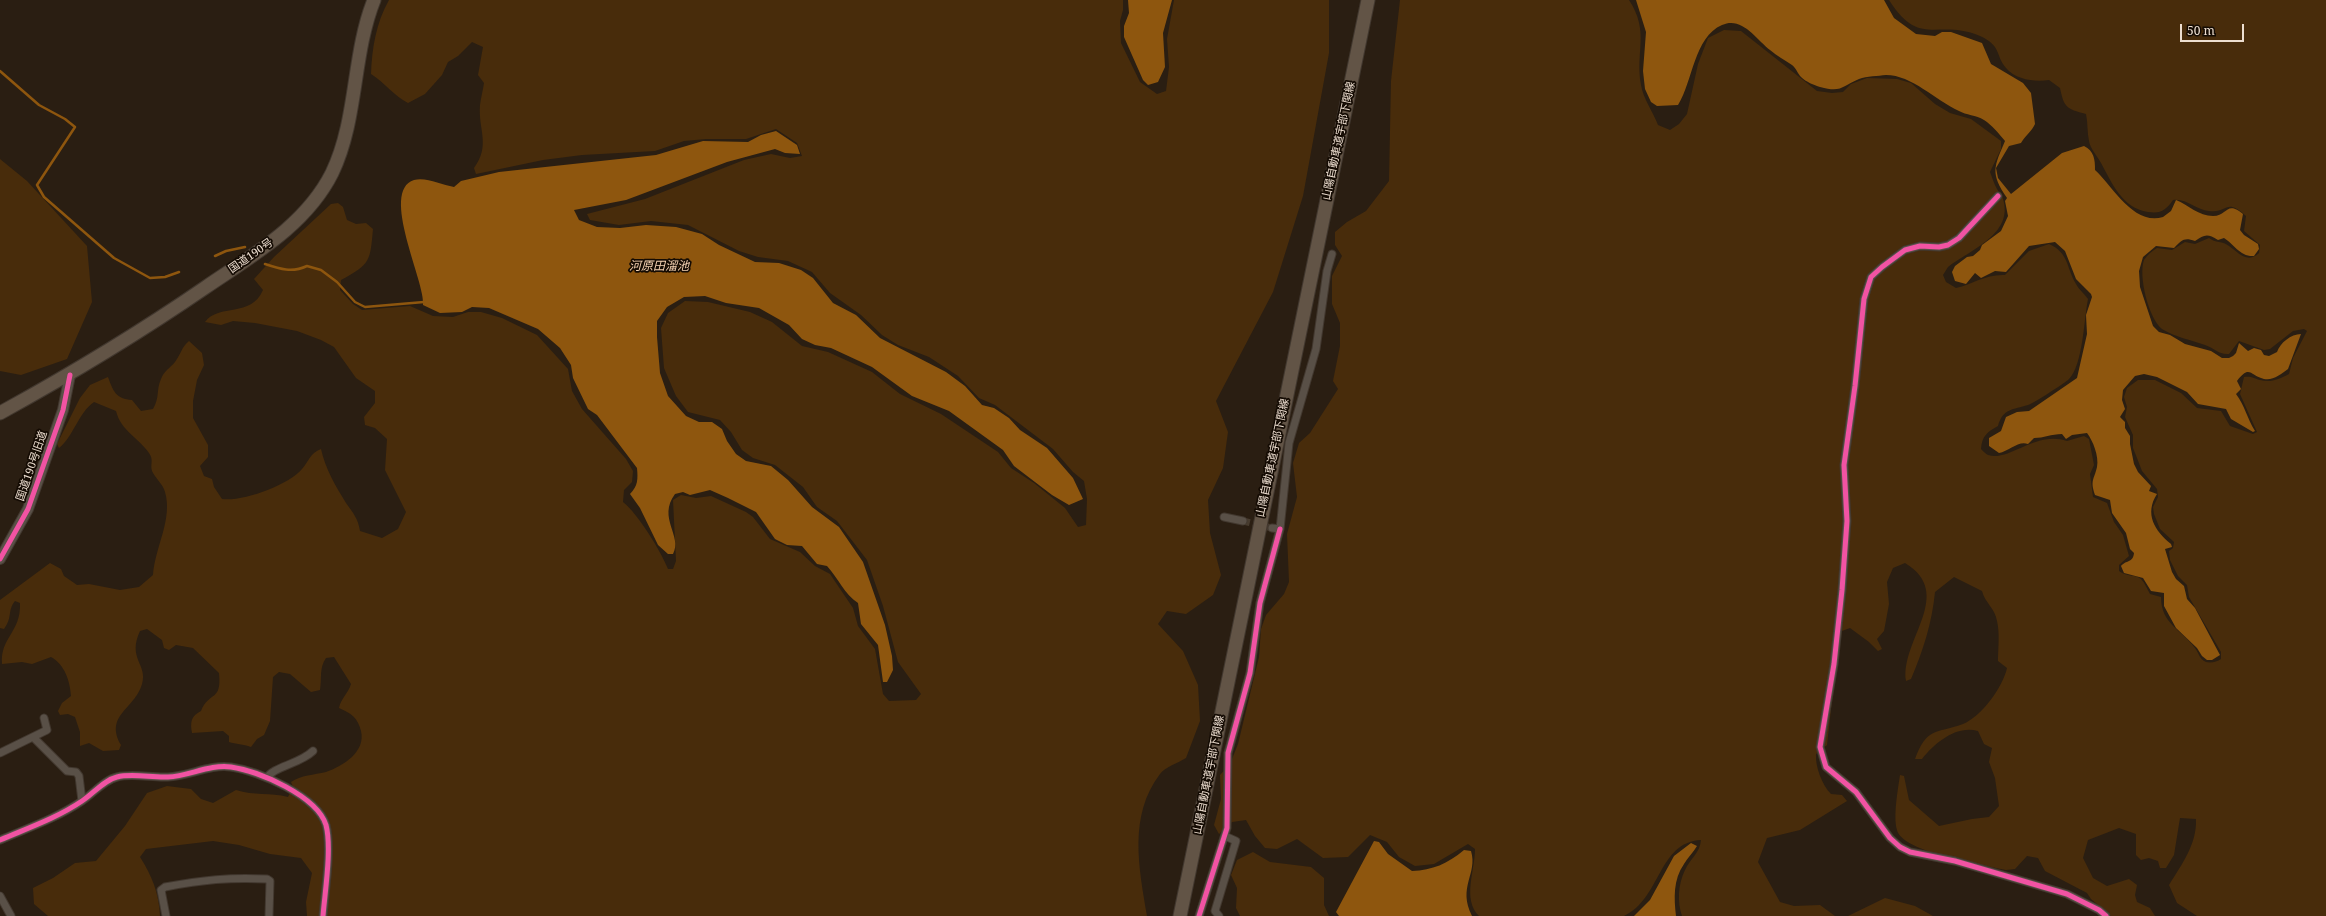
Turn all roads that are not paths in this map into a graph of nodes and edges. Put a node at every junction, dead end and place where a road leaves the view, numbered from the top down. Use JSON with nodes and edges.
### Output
{"nodes":[{"id":1,"x":374,"y":0,"type":"edge"},
{"id":2,"x":1368,"y":0,"type":"edge"},
{"id":3,"x":1998,"y":196,"type":"dead end"},
{"id":4,"x":1332,"y":254,"type":"dead end"},
{"id":5,"x":70,"y":375,"type":"junction"},
{"id":6,"x":0,"y":412,"type":"edge"},
{"id":7,"x":1224,"y":517,"type":"dead end"},
{"id":8,"x":1243,"y":521,"type":"tunnel mouth"},
{"id":9,"x":1272,"y":528,"type":"tunnel mouth"},
{"id":10,"x":1280,"y":529,"type":"junction"},
{"id":11,"x":0,"y":559,"type":"edge"},
{"id":12,"x":44,"y":718,"type":"dead end"},
{"id":13,"x":34,"y":738,"type":"junction"},
{"id":14,"x":313,"y":751,"type":"dead end"},
{"id":15,"x":0,"y":752,"type":"edge"},
{"id":16,"x":267,"y":778,"type":"junction"},
{"id":17,"x":82,"y":801,"type":"junction"},
{"id":18,"x":1225,"y":836,"type":"junction"},
{"id":19,"x":0,"y":840,"type":"edge"},
{"id":20,"x":0,"y":896,"type":"edge"},
{"id":21,"x":11,"y":916,"type":"edge"},
{"id":22,"x":166,"y":916,"type":"edge"},
{"id":23,"x":269,"y":916,"type":"edge"},
{"id":24,"x":323,"y":916,"type":"edge"},
{"id":25,"x":1180,"y":916,"type":"edge"},
{"id":26,"x":1198,"y":916,"type":"edge"},
{"id":27,"x":1218,"y":916,"type":"edge"},
{"id":28,"x":2106,"y":916,"type":"edge"}],
"edges":[{"from":1,"to":5,"type":"highway","name":"国道190号"},
{"from":2,"to":25,"type":"highway","name":"山陽自動車道宇部下関線"},
{"from":3,"to":28,"type":"street"},
{"from":4,"to":10,"type":"street"},
{"from":5,"to":6,"type":"highway","name":"国道190号"},
{"from":5,"to":11,"type":"street","name":"国道190号旧道"},
{"from":7,"to":8,"type":"street"},
{"from":9,"to":10,"type":"street"},
{"from":10,"to":18,"type":"street"},
{"from":12,"to":13,"type":"street"},
{"from":13,"to":15,"type":"street"},
{"from":13,"to":17,"type":"street"},
{"from":14,"to":16,"type":"street"},
{"from":16,"to":17,"type":"street"},
{"from":16,"to":24,"type":"street"},
{"from":17,"to":19,"type":"street"},
{"from":18,"to":26,"type":"street"},
{"from":18,"to":27,"type":"street"},
{"from":20,"to":21,"type":"street"},
{"from":22,"to":23,"type":"street"}]}
